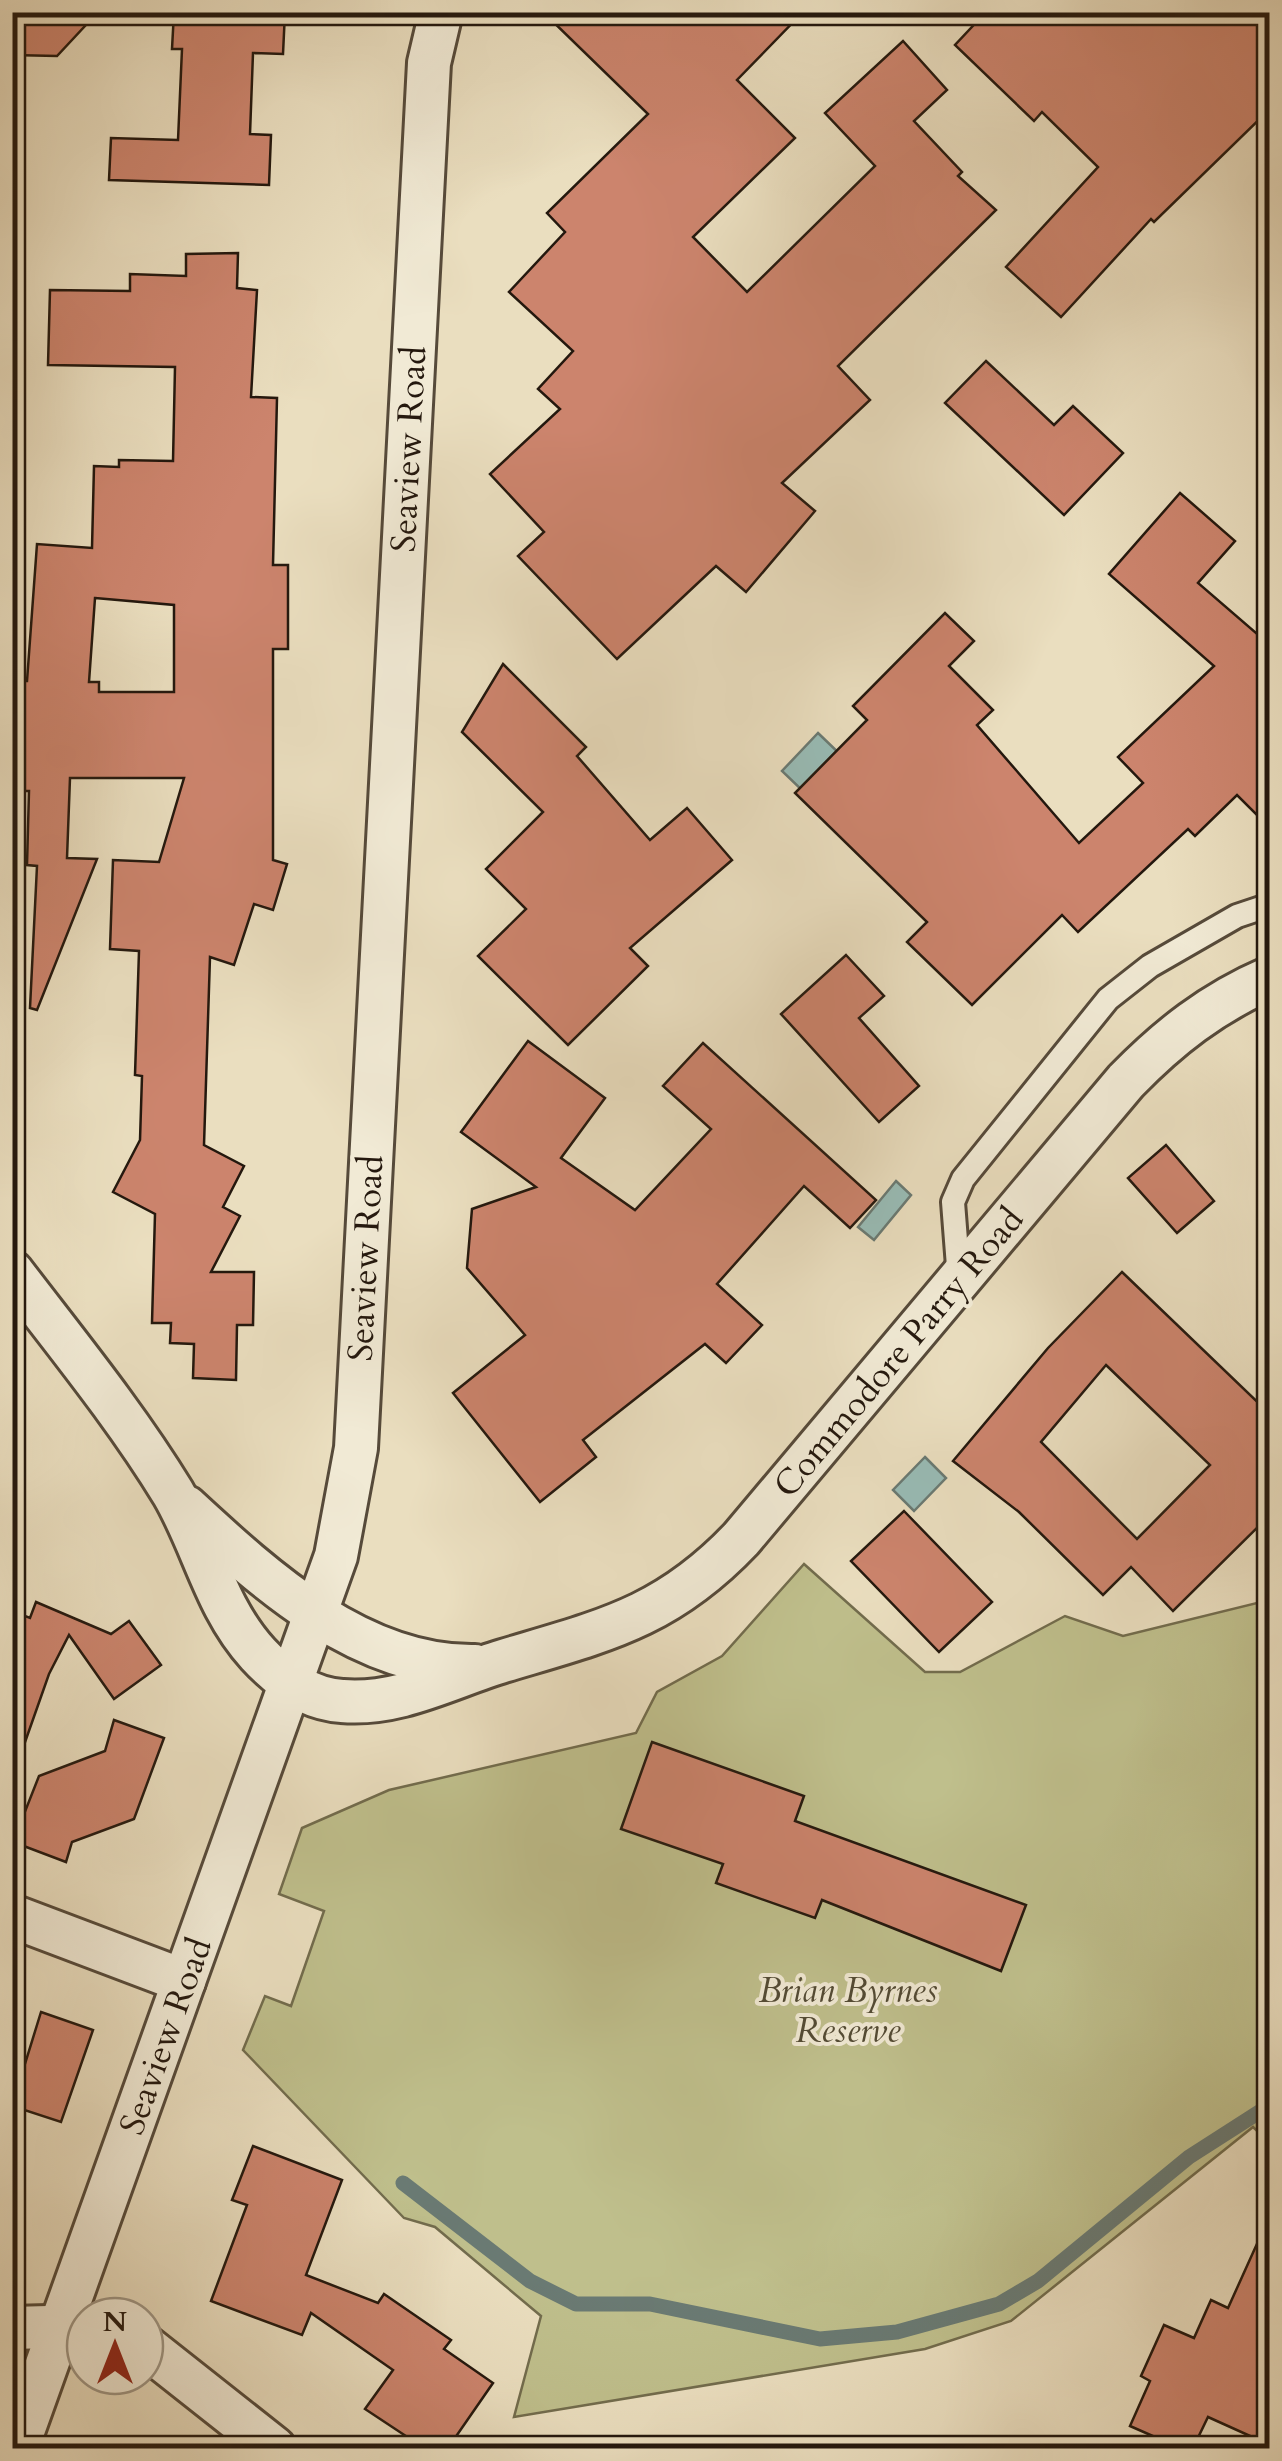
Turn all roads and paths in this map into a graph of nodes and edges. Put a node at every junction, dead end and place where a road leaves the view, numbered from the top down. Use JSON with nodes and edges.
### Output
{"nodes":[{"id":1,"x":441,"y":12,"type":"edge"},
{"id":2,"x":1270,"y":906,"type":"edge"},
{"id":3,"x":1270,"y":978,"type":"edge"},
{"id":4,"x":12,"y":1272,"type":"edge"},
{"id":5,"x":958,"y":1279,"type":"junction"},
{"id":6,"x":174,"y":1496,"type":"junction"},
{"id":7,"x":316,"y":1614,"type":"junction"},
{"id":8,"x":488,"y":1666,"type":"junction"},
{"id":9,"x":292,"y":1685,"type":"junction"},
{"id":10,"x":12,"y":1916,"type":"edge"},
{"id":11,"x":184,"y":1981,"type":"junction"},
{"id":12,"x":82,"y":2296,"type":"edge"},
{"id":13,"x":65,"y":2325,"type":"edge"},
{"id":14,"x":12,"y":2328,"type":"edge"},
{"id":15,"x":65,"y":2342,"type":"edge"},
{"id":16,"x":165,"y":2362,"type":"edge"},
{"id":17,"x":16,"y":2448,"type":"edge"},
{"id":18,"x":274,"y":2448,"type":"edge"}],
"edges":[{"from":1,"to":7,"type":"street","name":"Seaview Road"},
{"from":2,"to":5,"type":"lane"},
{"from":3,"to":5,"type":"street","name":"Commodore Parry Road"},
{"from":4,"to":6,"type":"street"},
{"from":5,"to":8,"type":"street","name":"Commodore Parry Road"},
{"from":6,"to":7,"type":"street","name":"Commodore Parry Road"},
{"from":6,"to":9,"type":"street"},
{"from":7,"to":8,"type":"street","name":"Commodore Parry Road"},
{"from":7,"to":9,"type":"street","name":"Seaview Road"},
{"from":8,"to":9,"type":"street","name":"Commodore Parry Road"},
{"from":9,"to":11,"type":"street","name":"Seaview Road"},
{"from":10,"to":11,"type":"street"},
{"from":11,"to":12,"type":"street","name":"Seaview Road"},
{"from":13,"to":14,"type":"street"},
{"from":15,"to":17,"type":"street","name":"Seaview Road"},
{"from":16,"to":18,"type":"street"}]}
